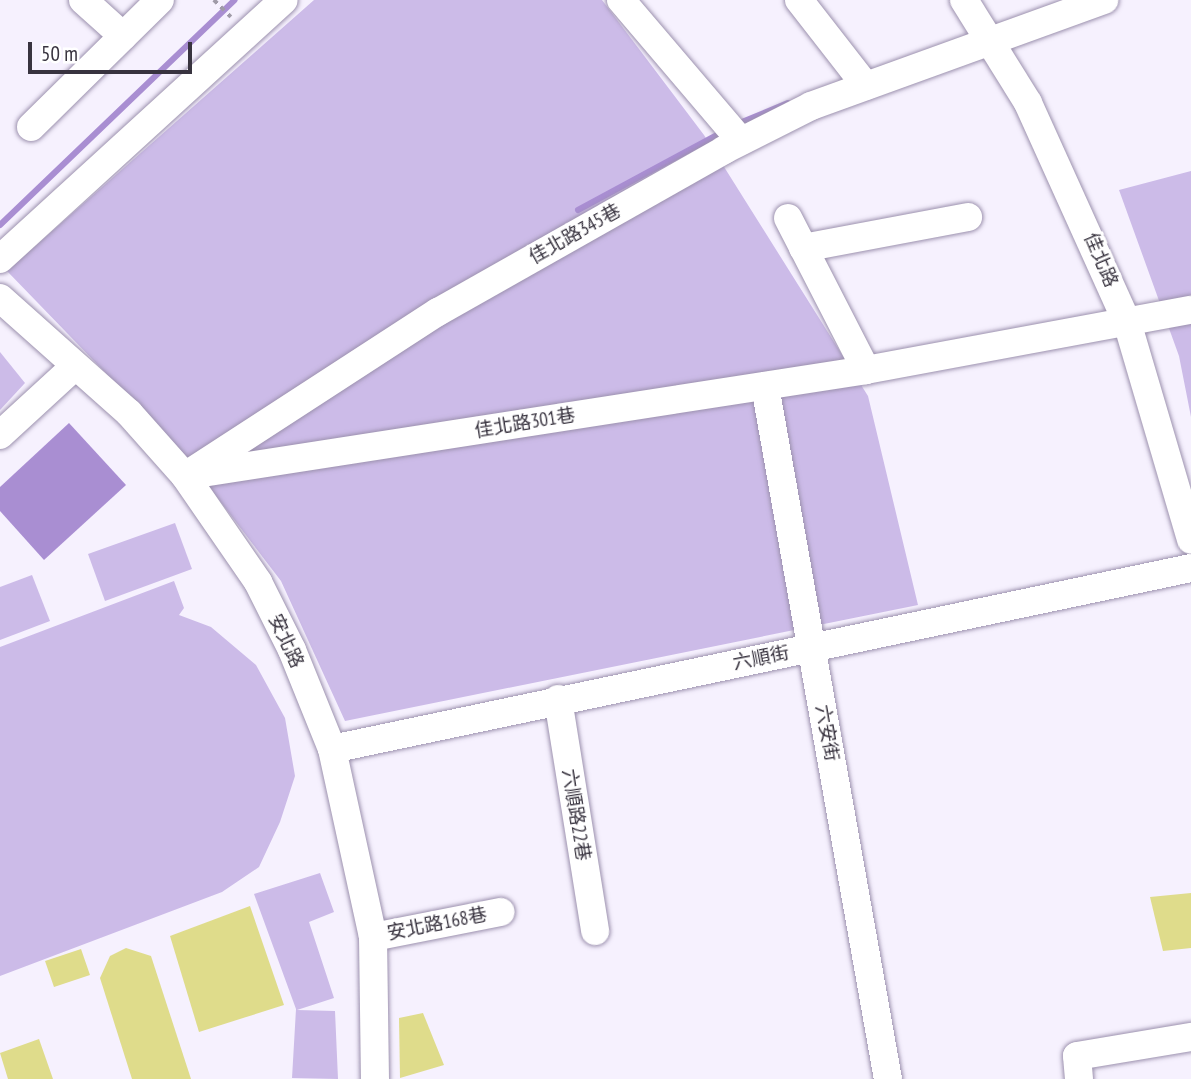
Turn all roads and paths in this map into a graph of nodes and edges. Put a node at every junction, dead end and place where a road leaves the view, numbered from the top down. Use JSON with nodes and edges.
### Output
{"nodes":[{"id":1,"x":83,"y":0,"type":"edge"},
{"id":2,"x":160,"y":0,"type":"edge"},
{"id":3,"x":214,"y":0,"type":"edge"},
{"id":4,"x":284,"y":0,"type":"edge"},
{"id":5,"x":621,"y":0,"type":"edge"},
{"id":6,"x":799,"y":0,"type":"edge"},
{"id":7,"x":964,"y":0,"type":"edge"},
{"id":8,"x":1104,"y":0,"type":"edge"},
{"id":9,"x":236,"y":22,"type":"dead end"},
{"id":10,"x":123,"y":36,"type":"junction"},
{"id":11,"x":990,"y":40,"type":"junction"},
{"id":12,"x":866,"y":86,"type":"junction"},
{"id":13,"x":31,"y":127,"type":"dead end"},
{"id":14,"x":741,"y":141,"type":"junction"},
{"id":15,"x":968,"y":216,"type":"dead end"},
{"id":16,"x":788,"y":218,"type":"dead end"},
{"id":17,"x":803,"y":248,"type":"junction"},
{"id":18,"x":0,"y":259,"type":"edge"},
{"id":19,"x":4,"y":307,"type":"edge"},
{"id":20,"x":1191,"y":310,"type":"edge"},
{"id":21,"x":1127,"y":322,"type":"junction"},
{"id":22,"x":75,"y":366,"type":"junction"},
{"id":23,"x":866,"y":370,"type":"junction"},
{"id":24,"x":765,"y":386,"type":"junction"},
{"id":25,"x":0,"y":435,"type":"edge"},
{"id":26,"x":184,"y":476,"type":"junction"},
{"id":27,"x":1191,"y":540,"type":"edge"},
{"id":28,"x":1191,"y":568,"type":"edge"},
{"id":29,"x":811,"y":648,"type":"junction"},
{"id":30,"x":558,"y":699,"type":"junction"},
{"id":31,"x":332,"y":749,"type":"junction"},
{"id":32,"x":501,"y":912,"type":"dead end"},
{"id":33,"x":595,"y":931,"type":"dead end"},
{"id":34,"x":373,"y":937,"type":"junction"},
{"id":35,"x":1191,"y":1037,"type":"edge"},
{"id":36,"x":376,"y":1079,"type":"edge"},
{"id":37,"x":888,"y":1079,"type":"edge"},
{"id":38,"x":1079,"y":1079,"type":"edge"}],
"edges":[{"from":1,"to":10,"type":"street"},
{"from":2,"to":10,"type":"street"},
{"from":3,"to":9,"type":"path"},
{"from":4,"to":18,"type":"street"},
{"from":5,"to":14,"type":"street"},
{"from":6,"to":12,"type":"street"},
{"from":7,"to":11,"type":"street","name":"佳北路"},
{"from":8,"to":11,"type":"street","name":"佳北路345巷"},
{"from":10,"to":13,"type":"street"},
{"from":11,"to":12,"type":"street","name":"佳北路345巷"},
{"from":11,"to":21,"type":"street","name":"佳北路"},
{"from":12,"to":14,"type":"street","name":"佳北路345巷"},
{"from":14,"to":26,"type":"street","name":"佳北路345巷"},
{"from":15,"to":17,"type":"street"},
{"from":16,"to":17,"type":"street"},
{"from":17,"to":23,"type":"street"},
{"from":19,"to":22,"type":"street","name":"安北路"},
{"from":20,"to":21,"type":"street","name":"佳北路301巷"},
{"from":21,"to":23,"type":"street","name":"佳北路301巷"},
{"from":21,"to":27,"type":"street","name":"佳北路"},
{"from":22,"to":25,"type":"street"},
{"from":22,"to":26,"type":"street","name":"安北路"},
{"from":23,"to":24,"type":"street","name":"佳北路301巷"},
{"from":24,"to":26,"type":"street","name":"佳北路301巷"},
{"from":24,"to":29,"type":"street","name":"六安街"},
{"from":26,"to":31,"type":"street","name":"安北路"},
{"from":28,"to":29,"type":"street","name":"六順街"},
{"from":29,"to":30,"type":"street","name":"六順街"},
{"from":29,"to":37,"type":"street","name":"六安街"},
{"from":30,"to":31,"type":"street","name":"六順街"},
{"from":30,"to":33,"type":"street","name":"六順路22巷"},
{"from":31,"to":34,"type":"street","name":"安北路"},
{"from":32,"to":34,"type":"street","name":"安北路168巷"},
{"from":34,"to":36,"type":"street","name":"安北路"},
{"from":35,"to":38,"type":"street"}]}
